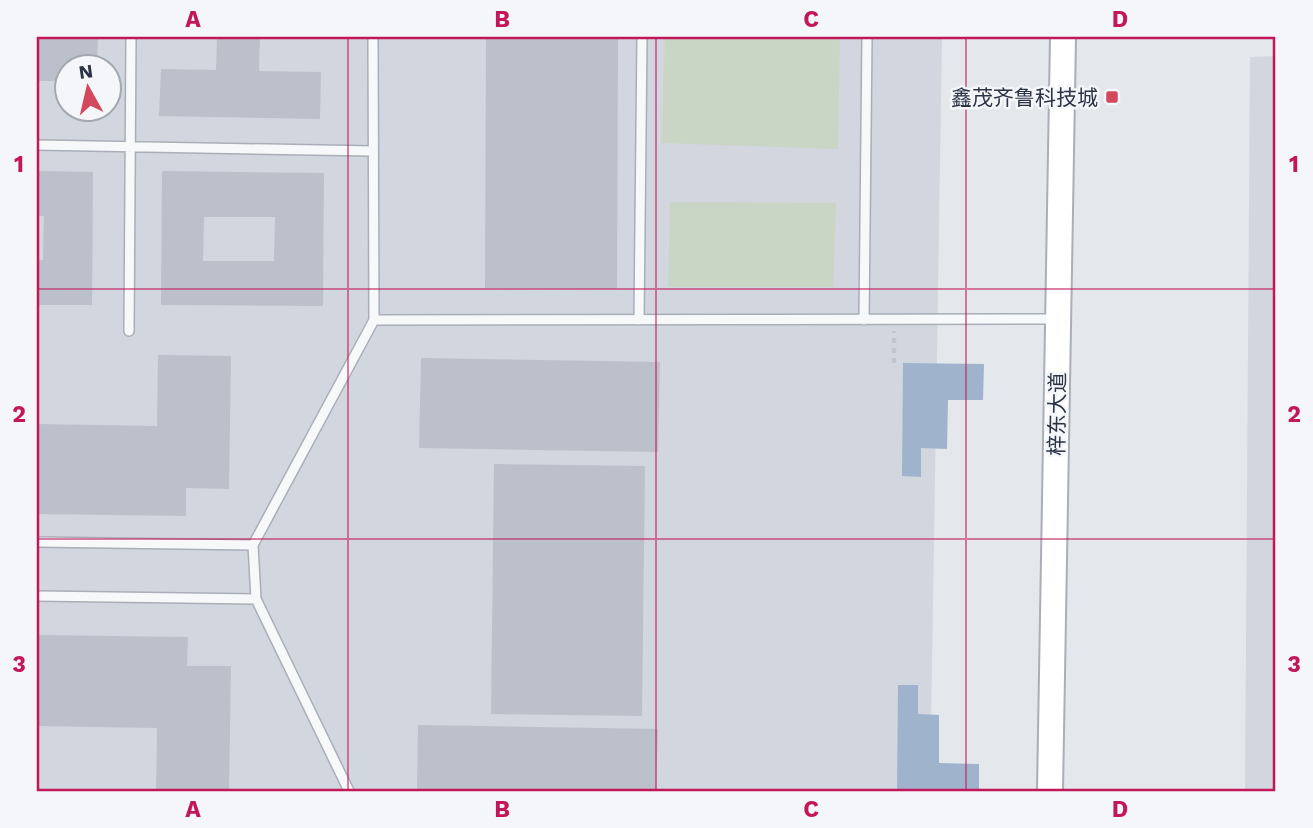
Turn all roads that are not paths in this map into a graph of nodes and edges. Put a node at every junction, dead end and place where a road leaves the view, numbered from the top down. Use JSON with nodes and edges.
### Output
{"nodes":[{"id":1,"x":131,"y":37,"type":"edge"},
{"id":2,"x":373,"y":37,"type":"edge"},
{"id":3,"x":642,"y":37,"type":"edge"},
{"id":4,"x":867,"y":37,"type":"edge"},
{"id":5,"x":1063,"y":37,"type":"edge"},
{"id":6,"x":37,"y":145,"type":"edge"},
{"id":7,"x":130,"y":147,"type":"junction"},
{"id":8,"x":373,"y":152,"type":"junction"},
{"id":9,"x":1058,"y":319,"type":"junction"},
{"id":10,"x":374,"y":320,"type":"junction"},
{"id":11,"x":639,"y":320,"type":"junction"},
{"id":12,"x":864,"y":320,"type":"junction"},
{"id":13,"x":130,"y":331,"type":"dead end"},
{"id":14,"x":37,"y":542,"type":"edge"},
{"id":15,"x":253,"y":545,"type":"junction"},
{"id":16,"x":37,"y":596,"type":"edge"},
{"id":17,"x":256,"y":599,"type":"junction"},
{"id":18,"x":349,"y":791,"type":"edge"},
{"id":19,"x":1050,"y":791,"type":"edge"}],
"edges":[{"from":1,"to":7,"type":"lane"},
{"from":2,"to":8,"type":"lane"},
{"from":3,"to":11,"type":"lane"},
{"from":4,"to":12,"type":"lane"},
{"from":5,"to":9,"type":"main road","name":"梓东大道"},
{"from":6,"to":7,"type":"lane"},
{"from":7,"to":8,"type":"lane"},
{"from":7,"to":13,"type":"lane"},
{"from":8,"to":10,"type":"lane"},
{"from":9,"to":12,"type":"lane"},
{"from":9,"to":19,"type":"main road","name":"梓东大道"},
{"from":10,"to":11,"type":"lane"},
{"from":10,"to":15,"type":"lane"},
{"from":11,"to":12,"type":"lane"},
{"from":14,"to":15,"type":"lane"},
{"from":15,"to":17,"type":"lane"},
{"from":16,"to":17,"type":"lane"},
{"from":17,"to":18,"type":"lane"}]}
